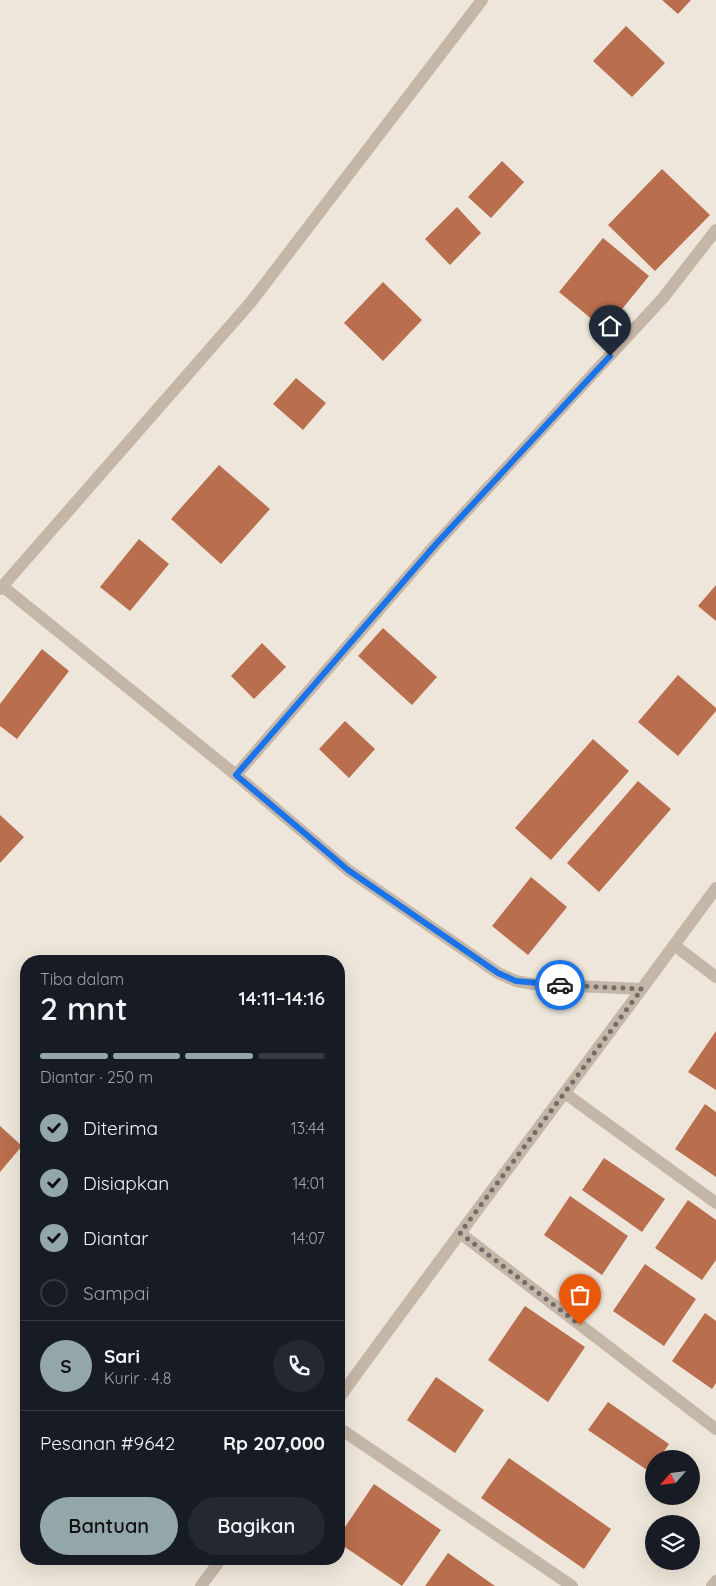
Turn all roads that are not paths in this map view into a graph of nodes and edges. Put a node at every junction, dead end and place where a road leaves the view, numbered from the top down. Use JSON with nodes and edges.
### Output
{"nodes":[{"id":1,"x":482,"y":0,"type":"edge"},
{"id":2,"x":716,"y":230,"type":"edge"},
{"id":3,"x":1,"y":588,"type":"edge"},
{"id":4,"x":236,"y":775,"type":"junction"},
{"id":5,"x":716,"y":888,"type":"edge"},
{"id":6,"x":674,"y":945,"type":"junction"},
{"id":7,"x":716,"y":977,"type":"edge"},
{"id":8,"x":642,"y":989,"type":"junction"},
{"id":9,"x":566,"y":1094,"type":"junction"},
{"id":10,"x":716,"y":1203,"type":"edge"},
{"id":11,"x":460,"y":1233,"type":"junction"},
{"id":12,"x":345,"y":1390,"type":"edge"},
{"id":13,"x":716,"y":1429,"type":"edge"},
{"id":14,"x":345,"y":1432,"type":"edge"},
{"id":15,"x":217,"y":1565,"type":"edge"},
{"id":16,"x":716,"y":1581,"type":"edge"},
{"id":17,"x":201,"y":1586,"type":"edge"},
{"id":18,"x":572,"y":1586,"type":"edge"},
{"id":19,"x":712,"y":1586,"type":"edge"}],
"edges":[{"from":1,"to":3,"type":"street"},
{"from":2,"to":4,"type":"street"},
{"from":3,"to":4,"type":"street"},
{"from":4,"to":8,"type":"street"},
{"from":5,"to":6,"type":"street"},
{"from":6,"to":7,"type":"street"},
{"from":6,"to":8,"type":"street"},
{"from":8,"to":9,"type":"street"},
{"from":9,"to":10,"type":"street"},
{"from":9,"to":11,"type":"street"},
{"from":11,"to":12,"type":"street"},
{"from":11,"to":13,"type":"street"},
{"from":14,"to":18,"type":"street"},
{"from":15,"to":17,"type":"street"},
{"from":16,"to":19,"type":"street"}]}
